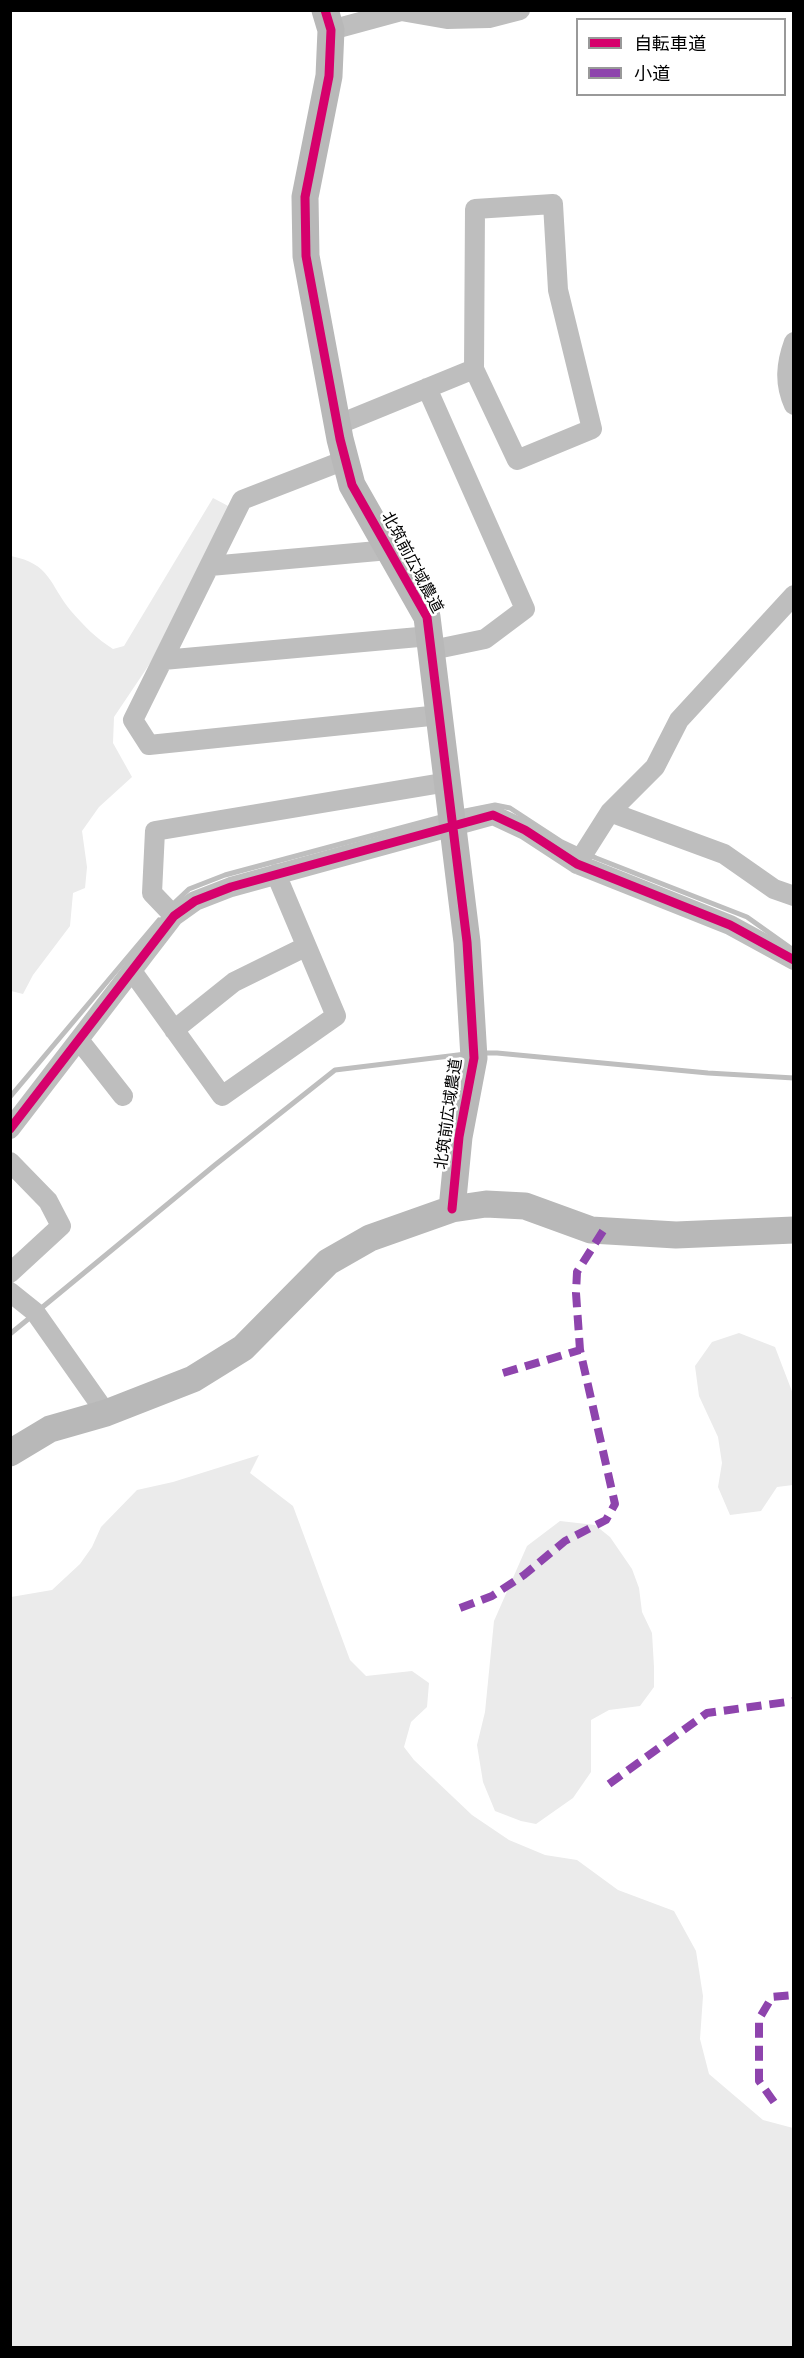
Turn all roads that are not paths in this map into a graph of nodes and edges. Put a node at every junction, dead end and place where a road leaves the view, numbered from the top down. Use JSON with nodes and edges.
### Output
{"nodes":[{"id":1,"x":520,"y":10,"type":"edge"},
{"id":2,"x":328,"y":20,"type":"edge"},
{"id":3,"x":794,"y":342,"type":"edge"},
{"id":4,"x":474,"y":369,"type":"junction"},
{"id":5,"x":427,"y":388,"type":"junction"},
{"id":6,"x":794,"y":405,"type":"edge"},
{"id":7,"x":337,"y":425,"type":"junction"},
{"id":8,"x":345,"y":460,"type":"junction"},
{"id":9,"x":389,"y":550,"type":"junction"},
{"id":10,"x":210,"y":566,"type":"junction"},
{"id":11,"x":794,"y":595,"type":"edge"},
{"id":12,"x":431,"y":643,"type":"junction"},
{"id":13,"x":163,"y":660,"type":"junction"},
{"id":14,"x":440,"y":715,"type":"junction"},
{"id":15,"x":448,"y":782,"type":"junction"},
{"id":16,"x":610,"y":812,"type":"junction"},
{"id":17,"x":453,"y":825,"type":"junction"},
{"id":18,"x":577,"y":864,"type":"junction"},
{"id":19,"x":276,"y":874,"type":"junction"},
{"id":20,"x":794,"y":896,"type":"edge"},
{"id":21,"x":174,"y":916,"type":"junction"},
{"id":22,"x":305,"y":947,"type":"junction"},
{"id":23,"x":794,"y":960,"type":"edge"},
{"id":24,"x":132,"y":971,"type":"junction"},
{"id":25,"x":174,"y":1030,"type":"junction"},
{"id":26,"x":79,"y":1040,"type":"junction"},
{"id":27,"x":123,"y":1095,"type":"dead end"},
{"id":28,"x":10,"y":1128,"type":"edge"},
{"id":29,"x":10,"y":1162,"type":"edge"},
{"id":30,"x":452,"y":1209,"type":"junction"},
{"id":31,"x":794,"y":1230,"type":"edge"},
{"id":32,"x":10,"y":1273,"type":"edge"},
{"id":33,"x":10,"y":1292,"type":"edge"},
{"id":34,"x":106,"y":1413,"type":"junction"},
{"id":35,"x":10,"y":1453,"type":"edge"}],
"edges":[{"from":1,"to":2,"type":"street"},
{"from":2,"to":7,"type":"street","name":"北筑前広域農道"},
{"from":3,"to":6,"type":"street"},
{"from":4,"to":4,"type":"street"},
{"from":4,"to":5,"type":"street"},
{"from":5,"to":7,"type":"street"},
{"from":5,"to":12,"type":"street"},
{"from":7,"to":8,"type":"street","name":"北筑前広域農道"},
{"from":8,"to":9,"type":"street","name":"北筑前広域農道"},
{"from":8,"to":10,"type":"street"},
{"from":9,"to":10,"type":"street"},
{"from":9,"to":12,"type":"street","name":"北筑前広域農道"},
{"from":10,"to":13,"type":"street"},
{"from":11,"to":16,"type":"street"},
{"from":12,"to":13,"type":"street"},
{"from":12,"to":14,"type":"street","name":"北筑前広域農道"},
{"from":13,"to":14,"type":"street"},
{"from":14,"to":15,"type":"street","name":"北筑前広域農道"},
{"from":15,"to":17,"type":"street","name":"北筑前広域農道"},
{"from":15,"to":21,"type":"street"},
{"from":16,"to":18,"type":"street"},
{"from":16,"to":20,"type":"street"},
{"from":17,"to":18,"type":"street"},
{"from":17,"to":19,"type":"street"},
{"from":17,"to":30,"type":"street","name":"北筑前広域農道"},
{"from":18,"to":23,"type":"street"},
{"from":19,"to":21,"type":"street"},
{"from":19,"to":22,"type":"street"},
{"from":21,"to":24,"type":"street"},
{"from":22,"to":25,"type":"street"},
{"from":22,"to":25,"type":"street"},
{"from":24,"to":25,"type":"street"},
{"from":24,"to":26,"type":"street"},
{"from":26,"to":27,"type":"street"},
{"from":26,"to":28,"type":"street"},
{"from":29,"to":32,"type":"street"},
{"from":30,"to":31,"type":"street"},
{"from":30,"to":34,"type":"street"},
{"from":33,"to":34,"type":"street"},
{"from":34,"to":35,"type":"street"}]}
